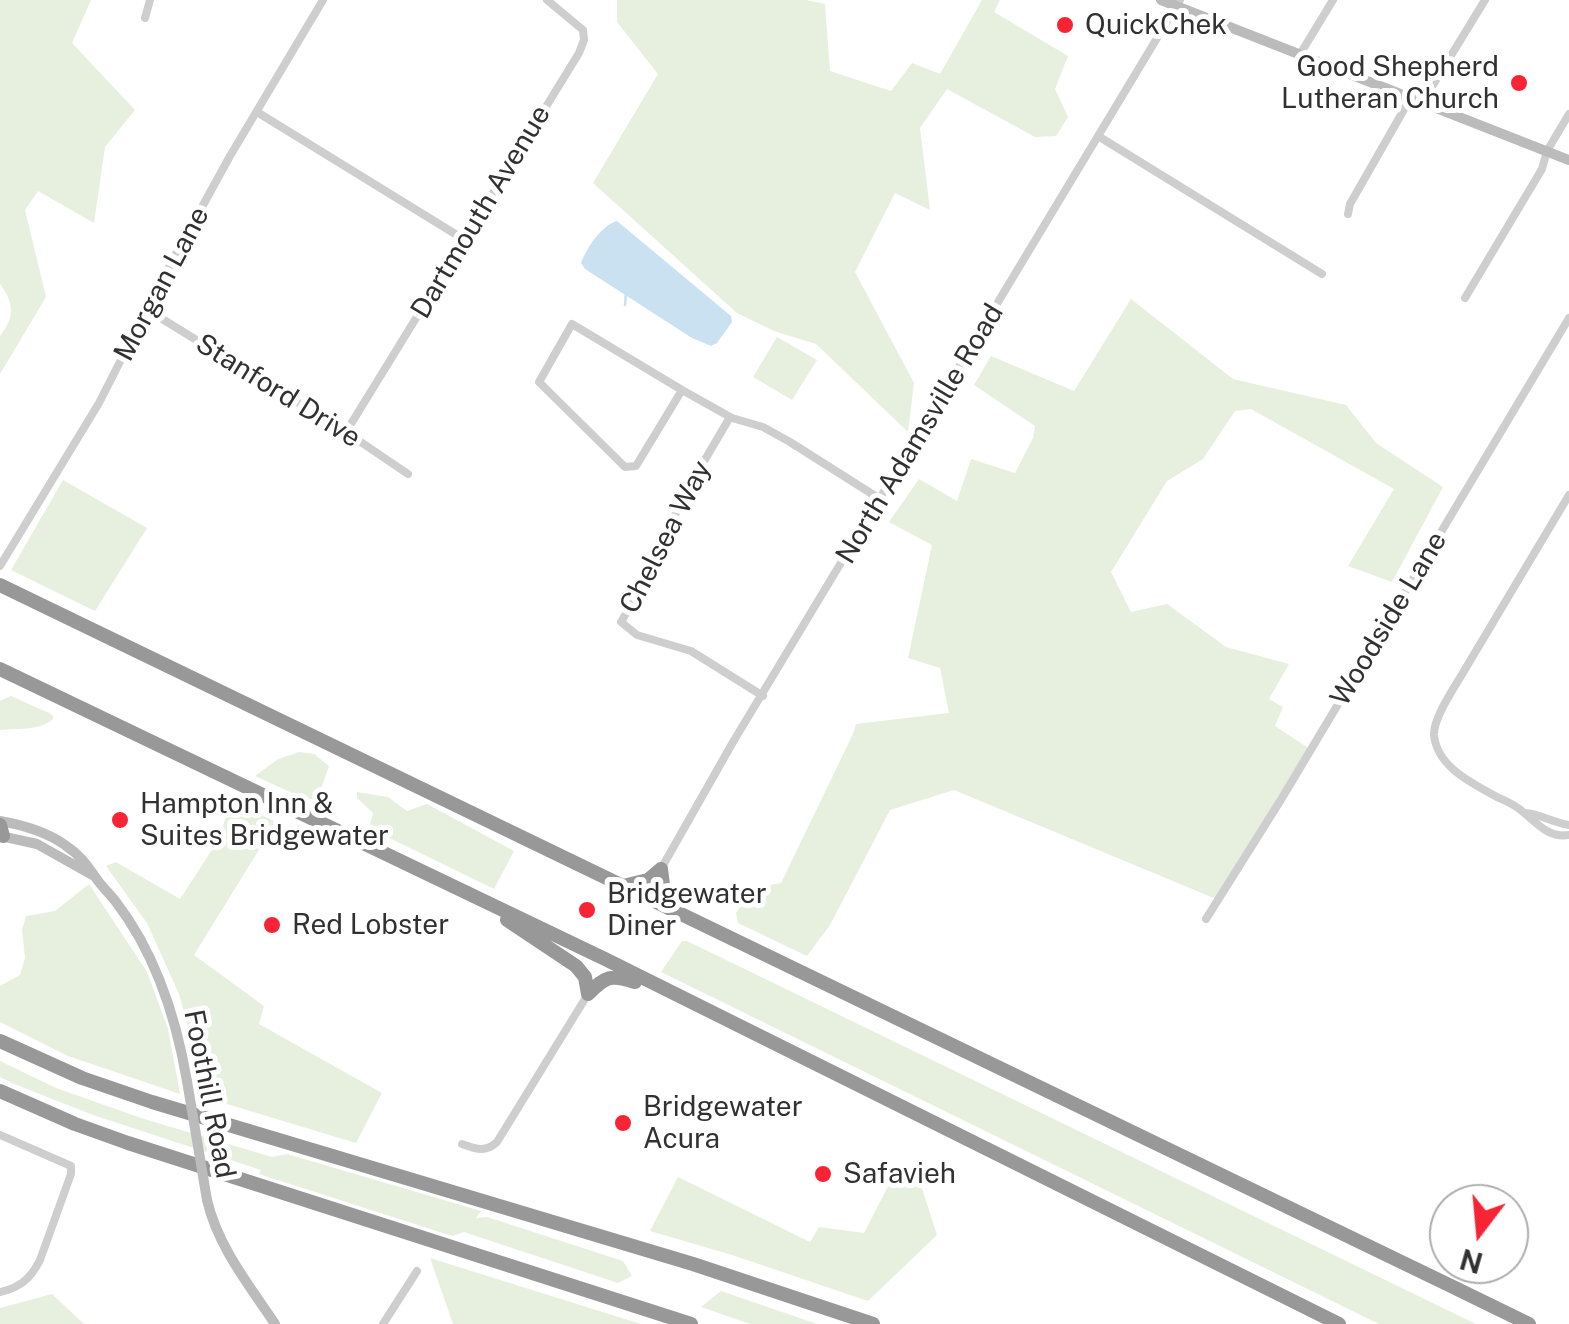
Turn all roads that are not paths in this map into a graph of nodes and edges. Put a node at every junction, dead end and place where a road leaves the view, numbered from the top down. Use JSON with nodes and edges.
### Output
{"nodes":[{"id":1,"x":150,"y":0,"type":"edge"},
{"id":2,"x":322,"y":0,"type":"edge"},
{"id":3,"x":547,"y":0,"type":"edge"},
{"id":4,"x":1161,"y":0,"type":"edge"},
{"id":5,"x":1333,"y":0,"type":"edge"},
{"id":6,"x":1484,"y":0,"type":"edge"},
{"id":7,"x":1178,"y":3,"type":"edge"},
{"id":8,"x":145,"y":18,"type":"dead end"},
{"id":9,"x":1300,"y":56,"type":"junction"},
{"id":10,"x":1416,"y":102,"type":"junction"},
{"id":11,"x":256,"y":112,"type":"junction"},
{"id":12,"x":1569,"y":114,"type":"edge"},
{"id":13,"x":1098,"y":136,"type":"junction"},
{"id":14,"x":1546,"y":152,"type":"junction"},
{"id":15,"x":1569,"y":160,"type":"edge"},
{"id":16,"x":1348,"y":214,"type":"dead end"},
{"id":17,"x":465,"y":240,"type":"junction"},
{"id":18,"x":1322,"y":274,"type":"dead end"},
{"id":19,"x":1465,"y":298,"type":"dead end"},
{"id":20,"x":146,"y":309,"type":"junction"},
{"id":21,"x":1569,"y":318,"type":"edge"},
{"id":22,"x":682,"y":390,"type":"junction"},
{"id":23,"x":730,"y":417,"type":"junction"},
{"id":24,"x":346,"y":432,"type":"junction"},
{"id":25,"x":408,"y":474,"type":"dead end"},
{"id":26,"x":1569,"y":494,"type":"edge"},
{"id":27,"x":880,"y":499,"type":"junction"},
{"id":28,"x":0,"y":566,"type":"edge"},
{"id":29,"x":0,"y":584,"type":"edge"},
{"id":30,"x":0,"y":669,"type":"edge"},
{"id":31,"x":0,"y":683,"type":"edge"},
{"id":32,"x":39,"y":687,"type":"junction"},
{"id":33,"x":762,"y":696,"type":"junction"},
{"id":34,"x":1525,"y":813,"type":"junction"},
{"id":35,"x":1569,"y":825,"type":"edge"},
{"id":36,"x":1,"y":829,"type":"edge"},
{"id":37,"x":1569,"y":835,"type":"edge"},
{"id":38,"x":661,"y":868,"type":"junction"},
{"id":39,"x":623,"y":886,"type":"junction"},
{"id":40,"x":473,"y":896,"type":"junction"},
{"id":41,"x":673,"y":910,"type":"junction"},
{"id":42,"x":1206,"y":919,"type":"dead end"},
{"id":43,"x":588,"y":994,"type":"junction"},
{"id":44,"x":679,"y":996,"type":"junction"},
{"id":45,"x":0,"y":1041,"type":"edge"},
{"id":46,"x":0,"y":1091,"type":"edge"},
{"id":47,"x":0,"y":1134,"type":"edge"},
{"id":48,"x":462,"y":1144,"type":"dead end"},
{"id":49,"x":417,"y":1270,"type":"dead end"},
{"id":50,"x":0,"y":1292,"type":"edge"},
{"id":51,"x":275,"y":1324,"type":"edge"},
{"id":52,"x":383,"y":1324,"type":"edge"},
{"id":53,"x":691,"y":1324,"type":"edge"},
{"id":54,"x":874,"y":1324,"type":"edge"},
{"id":55,"x":1340,"y":1324,"type":"edge"},
{"id":56,"x":1529,"y":1324,"type":"edge"}],
"edges":[{"from":1,"to":8,"type":"street"},
{"from":2,"to":11,"type":"street","name":"Morgan Lane"},
{"from":3,"to":17,"type":"street","name":"Dartmouth Avenue"},
{"from":4,"to":7,"type":"street"},
{"from":5,"to":9,"type":"street"},
{"from":6,"to":10,"type":"street"},
{"from":7,"to":9,"type":"street"},
{"from":7,"to":13,"type":"street","name":"North Adamsville Road"},
{"from":9,"to":10,"type":"street"},
{"from":10,"to":14,"type":"street"},
{"from":10,"to":16,"type":"street"},
{"from":11,"to":17,"type":"street"},
{"from":11,"to":20,"type":"street","name":"Morgan Lane"},
{"from":12,"to":14,"type":"street"},
{"from":13,"to":18,"type":"street"},
{"from":13,"to":27,"type":"street","name":"North Adamsville Road"},
{"from":14,"to":15,"type":"street"},
{"from":14,"to":19,"type":"street"},
{"from":17,"to":24,"type":"street","name":"Dartmouth Avenue"},
{"from":20,"to":24,"type":"street","name":"Stanford Drive"},
{"from":20,"to":28,"type":"street","name":"Morgan Lane"},
{"from":21,"to":42,"type":"street","name":"Woodside Lane"},
{"from":22,"to":22,"type":"street","name":"Chelsea Way"},
{"from":22,"to":23,"type":"street","name":"Chelsea Way"},
{"from":23,"to":27,"type":"street","name":"Chelsea Way"},
{"from":23,"to":33,"type":"street","name":"Chelsea Way"},
{"from":24,"to":25,"type":"street","name":"Stanford Drive"},
{"from":26,"to":34,"type":"street"},
{"from":27,"to":33,"type":"street","name":"North Adamsville Road"},
{"from":29,"to":39,"type":"highway"},
{"from":30,"to":32,"type":"highway"},
{"from":31,"to":32,"type":"highway"},
{"from":32,"to":40,"type":"highway"},
{"from":33,"to":38,"type":"street","name":"North Adamsville Road"},
{"from":34,"to":35,"type":"street"},
{"from":34,"to":37,"type":"street"},
{"from":36,"to":51,"type":"street","name":"Foothill Road","bridge":true},
{"from":38,"to":39,"type":"highway"},
{"from":38,"to":41,"type":"highway"},
{"from":39,"to":41,"type":"highway"},
{"from":40,"to":43,"type":"highway"},
{"from":40,"to":44,"type":"highway"},
{"from":41,"to":56,"type":"highway"},
{"from":43,"to":44,"type":"highway"},
{"from":43,"to":48,"type":"street"},
{"from":44,"to":55,"type":"highway"},
{"from":45,"to":54,"type":"highway"},
{"from":46,"to":53,"type":"highway"},
{"from":47,"to":50,"type":"street"},
{"from":49,"to":52,"type":"street"}]}
